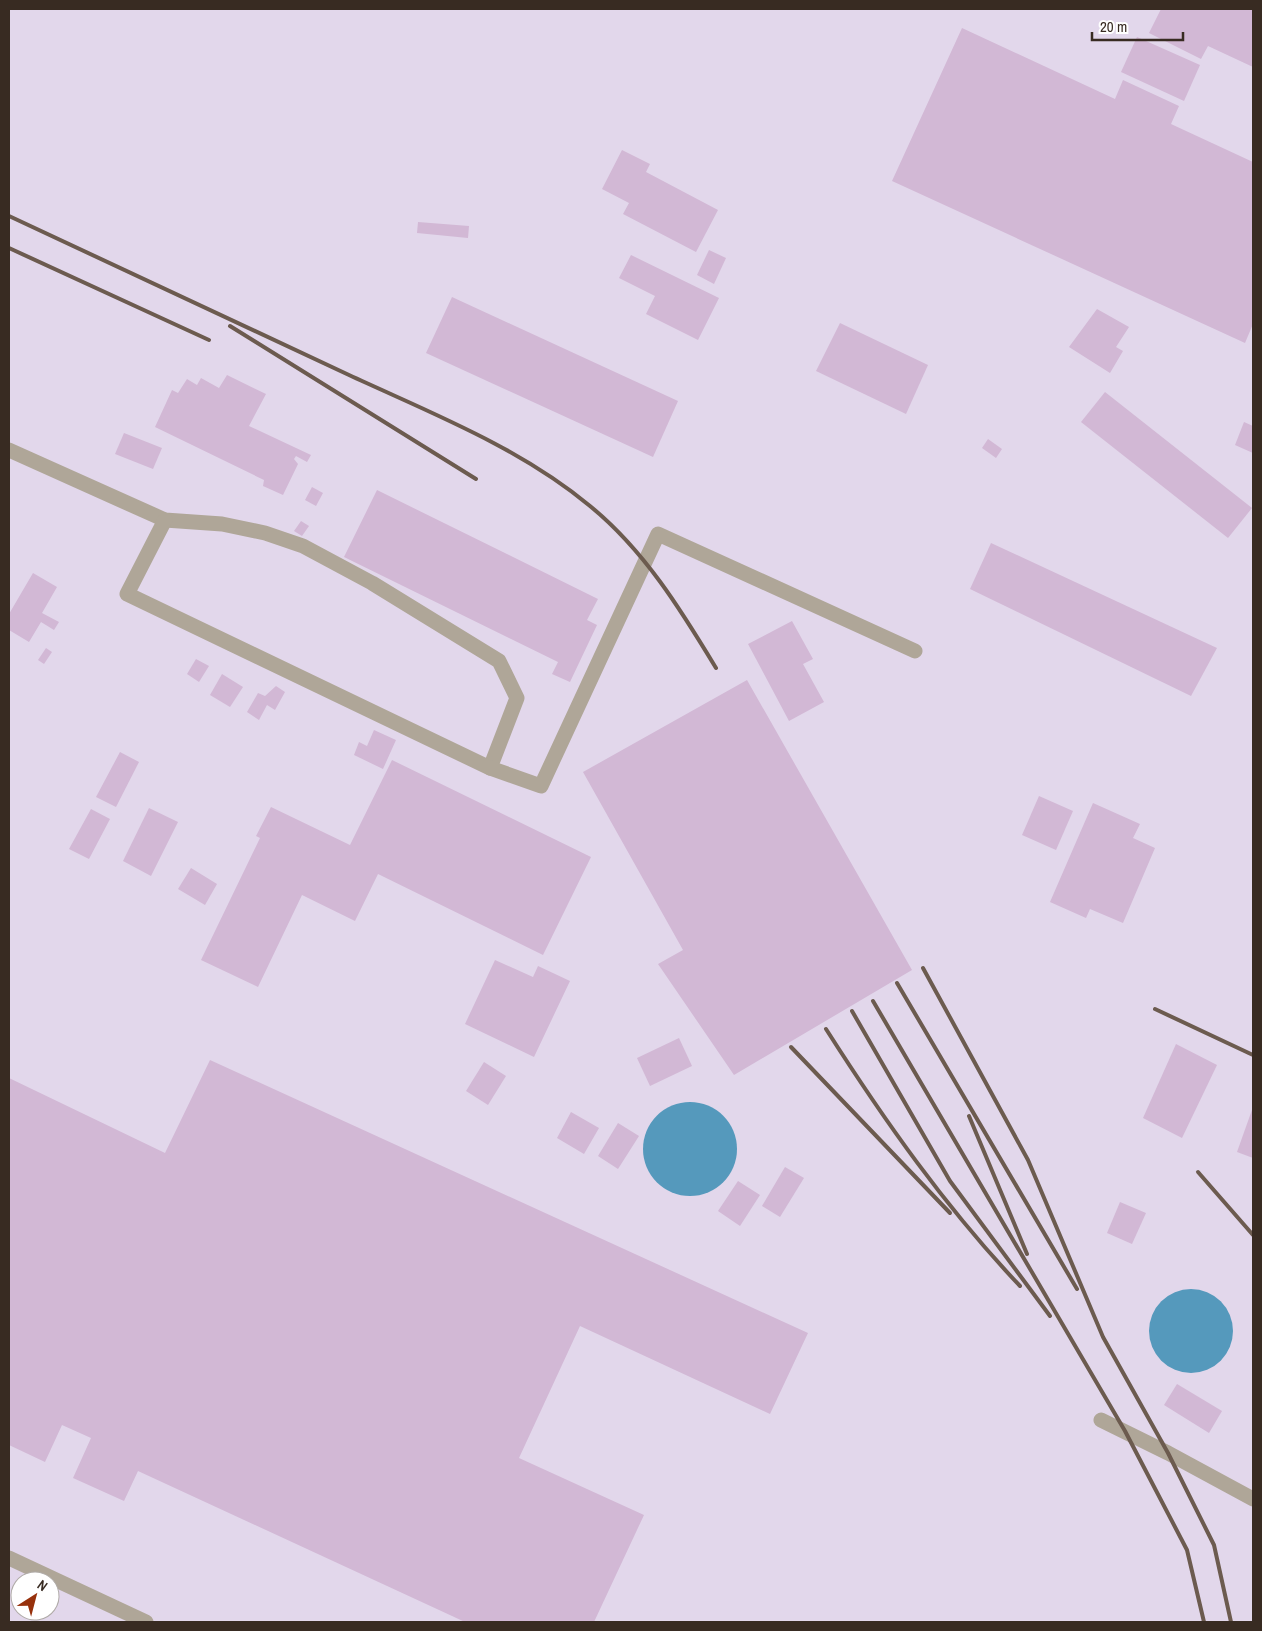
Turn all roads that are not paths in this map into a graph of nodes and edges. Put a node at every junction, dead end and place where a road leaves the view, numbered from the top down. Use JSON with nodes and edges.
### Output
{"nodes":[{"id":1,"x":9,"y":450,"type":"edge"},
{"id":2,"x":165,"y":520,"type":"junction"},
{"id":3,"x":915,"y":651,"type":"dead end"},
{"id":4,"x":490,"y":768,"type":"junction"},
{"id":5,"x":1101,"y":1420,"type":"dead end"},
{"id":6,"x":1253,"y":1499,"type":"edge"},
{"id":7,"x":9,"y":1558,"type":"edge"},
{"id":8,"x":146,"y":1622,"type":"edge"}],
"edges":[{"from":1,"to":2,"type":"lane"},
{"from":2,"to":4,"type":"lane"},
{"from":2,"to":4,"type":"lane"},
{"from":3,"to":4,"type":"lane"},
{"from":5,"to":6,"type":"lane"},
{"from":7,"to":8,"type":"lane"}]}
